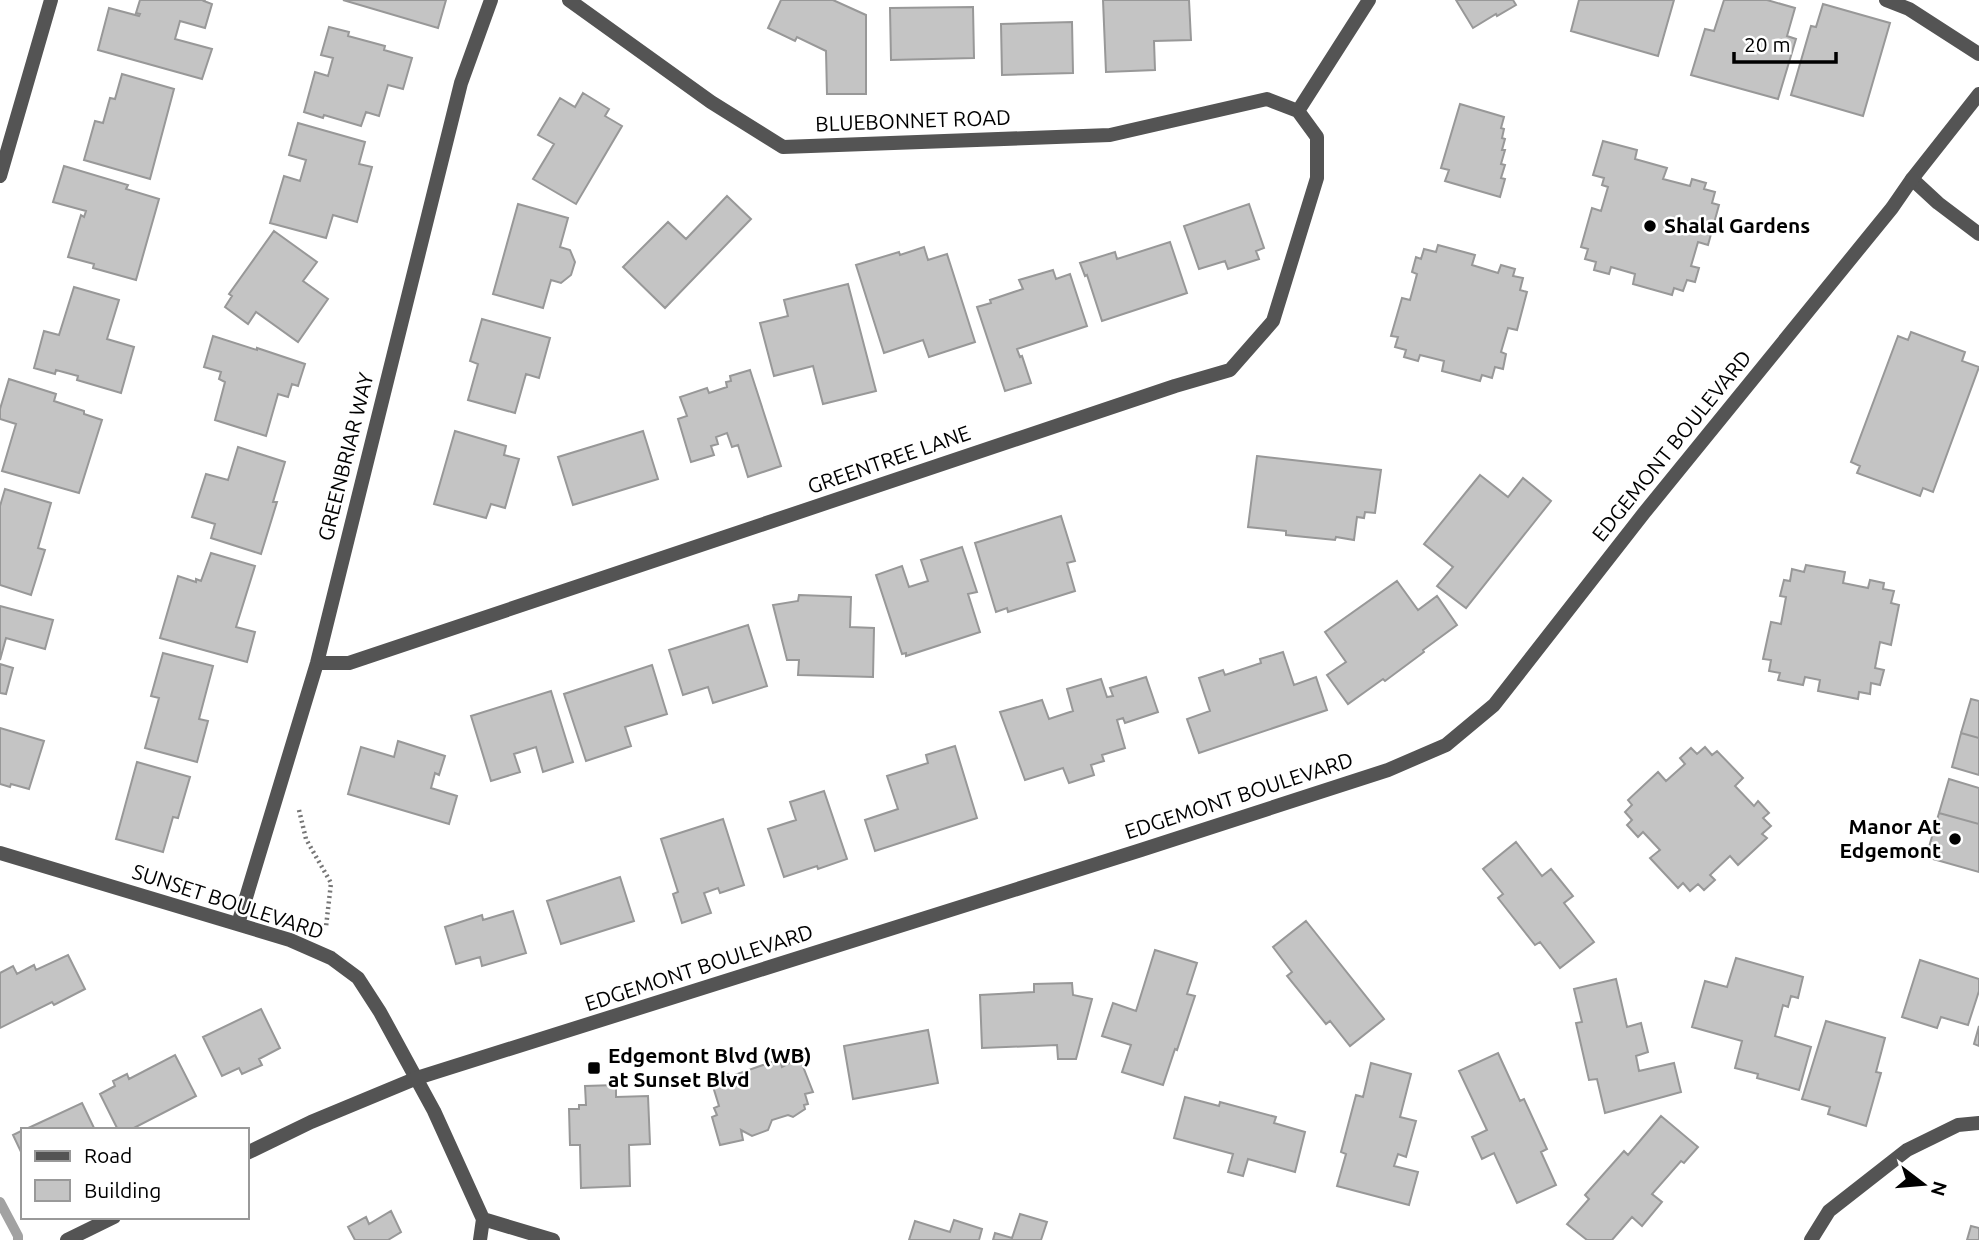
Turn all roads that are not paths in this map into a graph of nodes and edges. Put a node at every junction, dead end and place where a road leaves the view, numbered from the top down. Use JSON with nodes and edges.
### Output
{"nodes":[{"id":1,"x":51,"y":0,"type":"edge"},
{"id":2,"x":491,"y":0,"type":"edge"},
{"id":3,"x":569,"y":0,"type":"edge"},
{"id":4,"x":1369,"y":0,"type":"edge"},
{"id":5,"x":1886,"y":0,"type":"edge"},
{"id":6,"x":1979,"y":54,"type":"edge"},
{"id":7,"x":1979,"y":94,"type":"edge"},
{"id":8,"x":1298,"y":111,"type":"junction"},
{"id":9,"x":0,"y":176,"type":"edge"},
{"id":10,"x":1912,"y":179,"type":"junction"},
{"id":11,"x":1979,"y":234,"type":"edge"},
{"id":12,"x":317,"y":663,"type":"junction"},
{"id":13,"x":0,"y":853,"type":"edge"},
{"id":14,"x":238,"y":924,"type":"junction"},
{"id":15,"x":417,"y":1078,"type":"junction"},
{"id":16,"x":1979,"y":1123,"type":"edge"},
{"id":17,"x":248,"y":1153,"type":"edge"},
{"id":18,"x":110,"y":1219,"type":"edge"},
{"id":19,"x":482,"y":1219,"type":"junction"},
{"id":20,"x":67,"y":1240,"type":"edge"},
{"id":21,"x":480,"y":1240,"type":"edge"},
{"id":22,"x":553,"y":1240,"type":"edge"},
{"id":23,"x":1811,"y":1240,"type":"edge"}],
"edges":[{"from":1,"to":9,"type":"street"},
{"from":2,"to":12,"type":"street","name":"GREENBRIAR WAY"},
{"from":3,"to":8,"type":"street","name":"BLUEBONNET ROAD"},
{"from":4,"to":8,"type":"street"},
{"from":5,"to":6,"type":"street"},
{"from":7,"to":10,"type":"street","name":"EDGEMONT BOULEVARD"},
{"from":8,"to":12,"type":"street","name":"GREENTREE LANE"},
{"from":10,"to":11,"type":"street"},
{"from":10,"to":15,"type":"street","name":"EDGEMONT BOULEVARD"},
{"from":12,"to":14,"type":"street","name":"GREENBRIAR WAY"},
{"from":13,"to":14,"type":"street","name":"SUNSET BOULEVARD"},
{"from":14,"to":15,"type":"street","name":"SUNSET BOULEVARD"},
{"from":15,"to":17,"type":"street","name":"EDGEMONT BOULEVARD"},
{"from":15,"to":19,"type":"street","name":"SUNSET BOULEVARD"},
{"from":16,"to":23,"type":"street"},
{"from":18,"to":20,"type":"street"},
{"from":19,"to":21,"type":"street","name":"SUNSET BOULEVARD"},
{"from":19,"to":22,"type":"street"}]}
